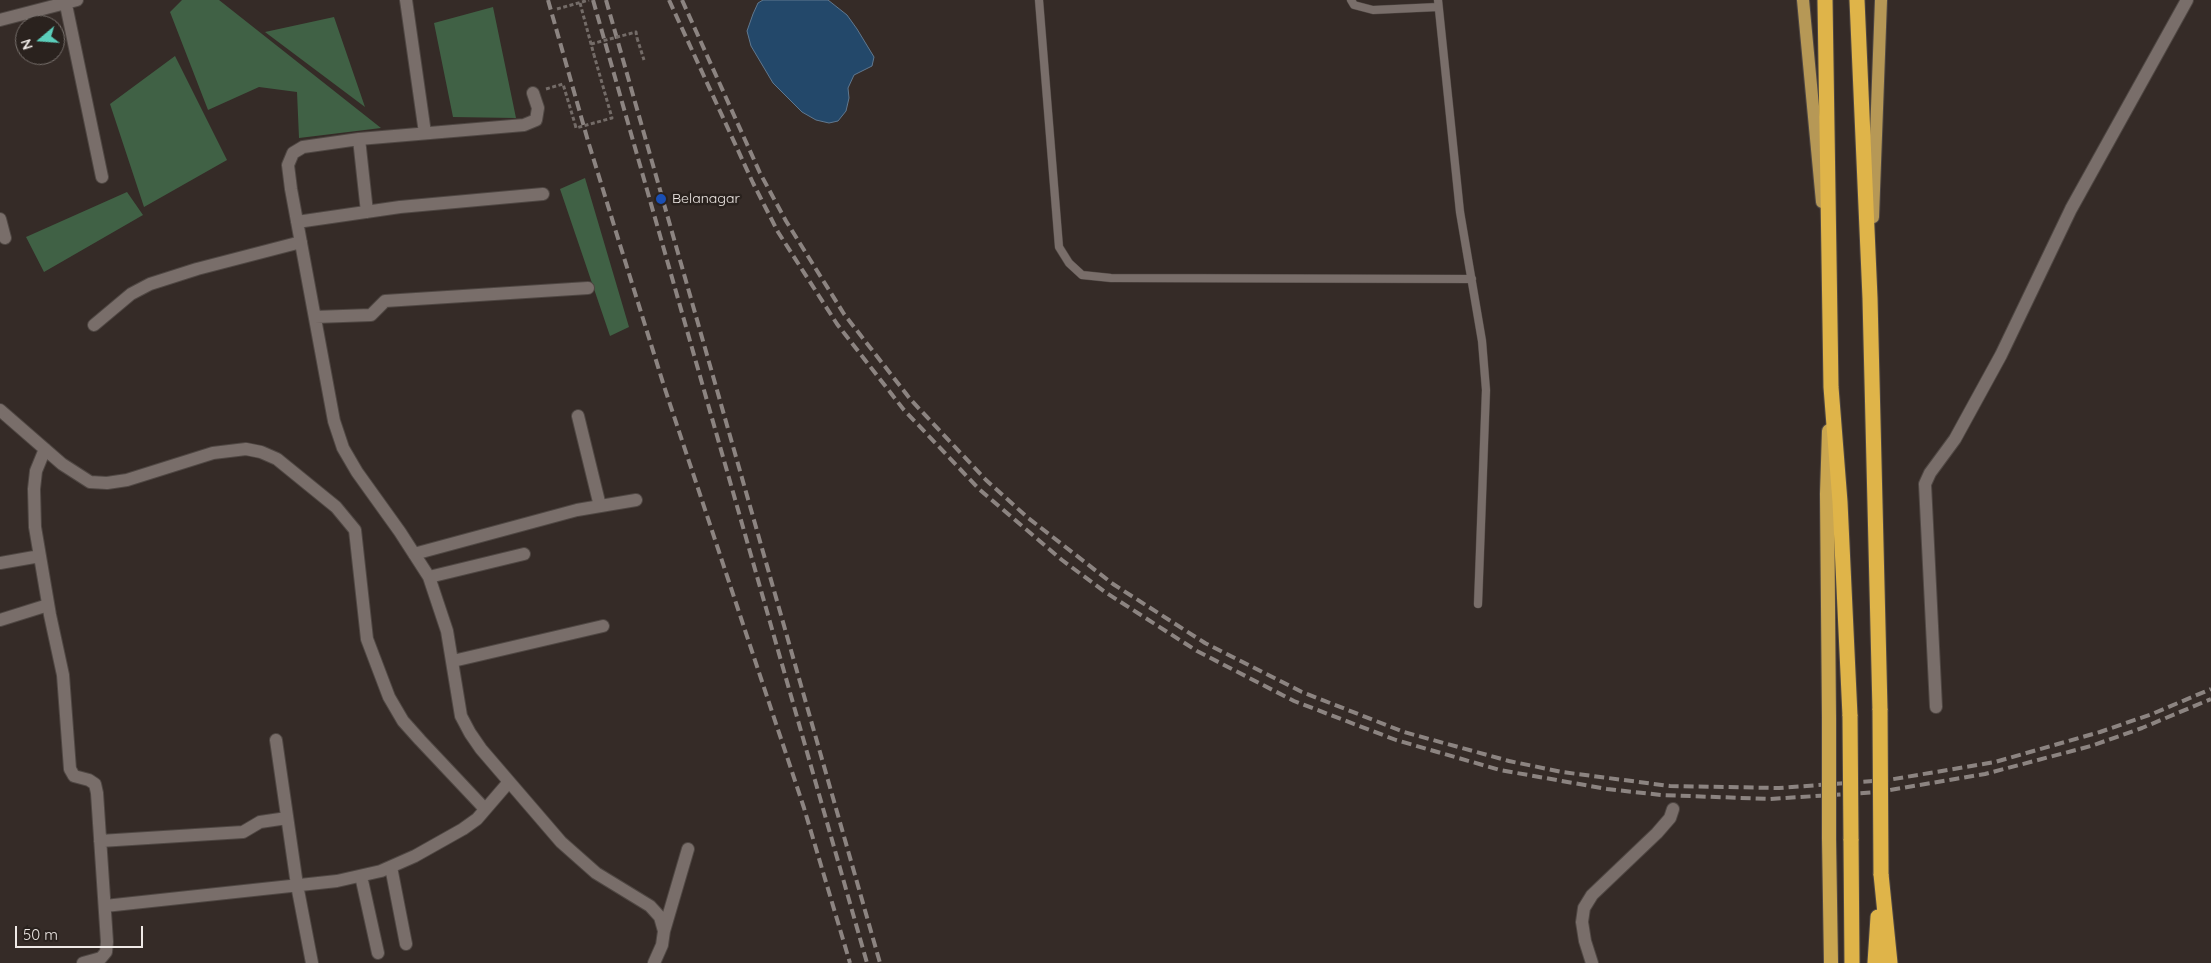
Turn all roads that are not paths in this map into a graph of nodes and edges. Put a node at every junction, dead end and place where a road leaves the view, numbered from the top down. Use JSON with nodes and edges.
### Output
{"nodes":[{"id":1,"x":406,"y":0,"type":"edge"},
{"id":2,"x":1040,"y":0,"type":"edge"},
{"id":3,"x":1351,"y":0,"type":"edge"},
{"id":4,"x":1803,"y":0,"type":"edge"},
{"id":5,"x":1825,"y":0,"type":"edge"},
{"id":6,"x":1856,"y":0,"type":"edge"},
{"id":7,"x":1881,"y":0,"type":"edge"},
{"id":8,"x":2187,"y":0,"type":"edge"},
{"id":9,"x":69,"y":1,"type":"edge"},
{"id":10,"x":1438,"y":4,"type":"edge"},
{"id":11,"x":0,"y":20,"type":"edge"},
{"id":12,"x":533,"y":93,"type":"road end"},
{"id":13,"x":425,"y":133,"type":"junction"},
{"id":14,"x":359,"y":140,"type":"junction"},
{"id":15,"x":102,"y":177,"type":"dead end"},
{"id":16,"x":543,"y":194,"type":"dead end"},
{"id":17,"x":367,"y":212,"type":"junction"},
{"id":18,"x":0,"y":218,"type":"edge"},
{"id":19,"x":297,"y":222,"type":"junction"},
{"id":20,"x":4,"y":238,"type":"dead end"},
{"id":21,"x":301,"y":242,"type":"junction"},
{"id":22,"x":1472,"y":279,"type":"junction"},
{"id":23,"x":588,"y":288,"type":"dead end"},
{"id":24,"x":1870,"y":298,"type":"junction"},
{"id":25,"x":1830,"y":300,"type":"junction"},
{"id":26,"x":315,"y":317,"type":"junction"},
{"id":27,"x":94,"y":325,"type":"dead end"},
{"id":28,"x":1831,"y":387,"type":"junction"},
{"id":29,"x":0,"y":410,"type":"edge"},
{"id":30,"x":578,"y":416,"type":"dead end"},
{"id":31,"x":45,"y":449,"type":"junction"},
{"id":32,"x":636,"y":500,"type":"dead end"},
{"id":33,"x":600,"y":506,"type":"junction"},
{"id":34,"x":414,"y":554,"type":"junction"},
{"id":35,"x":524,"y":554,"type":"dead end"},
{"id":36,"x":40,"y":556,"type":"junction"},
{"id":37,"x":0,"y":563,"type":"edge"},
{"id":38,"x":429,"y":577,"type":"junction"},
{"id":39,"x":1478,"y":604,"type":"dead end"},
{"id":40,"x":49,"y":610,"type":"junction"},
{"id":41,"x":0,"y":620,"type":"edge"},
{"id":42,"x":604,"y":626,"type":"dead end"},
{"id":43,"x":453,"y":662,"type":"junction"},
{"id":44,"x":1936,"y":707,"type":"dead end"},
{"id":45,"x":276,"y":740,"type":"dead end"},
{"id":46,"x":503,"y":789,"type":"junction"},
{"id":47,"x":485,"y":809,"type":"junction"},
{"id":48,"x":1673,"y":809,"type":"dead end"},
{"id":49,"x":287,"y":818,"type":"junction"},
{"id":50,"x":100,"y":841,"type":"junction"},
{"id":51,"x":688,"y":849,"type":"dead end"},
{"id":52,"x":391,"y":867,"type":"junction"},
{"id":53,"x":1881,"y":874,"type":"junction"},
{"id":54,"x":360,"y":876,"type":"junction"},
{"id":55,"x":297,"y":886,"type":"junction"},
{"id":56,"x":104,"y":906,"type":"junction"},
{"id":57,"x":664,"y":932,"type":"junction"},
{"id":58,"x":406,"y":944,"type":"dead end"},
{"id":59,"x":378,"y":953,"type":"dead end"},
{"id":60,"x":102,"y":960,"type":"edge"},
{"id":61,"x":83,"y":963,"type":"edge"},
{"id":62,"x":312,"y":963,"type":"edge"},
{"id":63,"x":654,"y":963,"type":"edge"},
{"id":64,"x":1592,"y":963,"type":"edge"},
{"id":65,"x":1831,"y":963,"type":"edge"},
{"id":66,"x":1852,"y":963,"type":"edge"},
{"id":67,"x":1875,"y":963,"type":"edge"},
{"id":68,"x":1890,"y":963,"type":"edge"}],
"edges":[{"from":1,"to":13,"type":"street"},
{"from":2,"to":22,"type":"lane"},
{"from":3,"to":10,"type":"lane"},
{"from":4,"to":25,"type":"main road"},
{"from":5,"to":25,"type":"highway"},
{"from":6,"to":24,"type":"highway"},
{"from":7,"to":24,"type":"main road"},
{"from":8,"to":44,"type":"street"},
{"from":9,"to":11,"type":"street"},
{"from":9,"to":15,"type":"street"},
{"from":10,"to":22,"type":"lane"},
{"from":12,"to":13,"type":"street"},
{"from":13,"to":14,"type":"street"},
{"from":14,"to":17,"type":"street"},
{"from":14,"to":19,"type":"street"},
{"from":16,"to":17,"type":"street"},
{"from":17,"to":19,"type":"street"},
{"from":18,"to":20,"type":"street"},
{"from":19,"to":21,"type":"street"},
{"from":21,"to":26,"type":"street"},
{"from":21,"to":27,"type":"street"},
{"from":22,"to":39,"type":"lane"},
{"from":23,"to":26,"type":"street"},
{"from":24,"to":53,"type":"highway","bridge":true},
{"from":25,"to":28,"type":"highway"},
{"from":26,"to":34,"type":"street"},
{"from":28,"to":65,"type":"highway","bridge":true},
{"from":28,"to":66,"type":"highway","bridge":true},
{"from":29,"to":31,"type":"street"},
{"from":30,"to":33,"type":"street"},
{"from":31,"to":36,"type":"street"},
{"from":31,"to":47,"type":"street"},
{"from":32,"to":33,"type":"street"},
{"from":33,"to":34,"type":"street"},
{"from":34,"to":38,"type":"street"},
{"from":35,"to":38,"type":"street"},
{"from":36,"to":37,"type":"street"},
{"from":36,"to":40,"type":"street"},
{"from":38,"to":43,"type":"street"},
{"from":40,"to":41,"type":"street"},
{"from":40,"to":50,"type":"street"},
{"from":42,"to":43,"type":"street"},
{"from":43,"to":46,"type":"street"},
{"from":45,"to":49,"type":"street"},
{"from":46,"to":47,"type":"street"},
{"from":46,"to":57,"type":"street"},
{"from":47,"to":52,"type":"street"},
{"from":48,"to":64,"type":"street"},
{"from":49,"to":50,"type":"street"},
{"from":49,"to":55,"type":"street"},
{"from":50,"to":56,"type":"street"},
{"from":51,"to":57,"type":"street"},
{"from":52,"to":54,"type":"street"},
{"from":52,"to":58,"type":"street"},
{"from":53,"to":67,"type":"highway"},
{"from":53,"to":68,"type":"highway"},
{"from":54,"to":55,"type":"street"},
{"from":54,"to":59,"type":"street"},
{"from":55,"to":56,"type":"street"},
{"from":55,"to":62,"type":"street"},
{"from":56,"to":60,"type":"street"},
{"from":57,"to":63,"type":"street"},
{"from":60,"to":61,"type":"street"}]}
